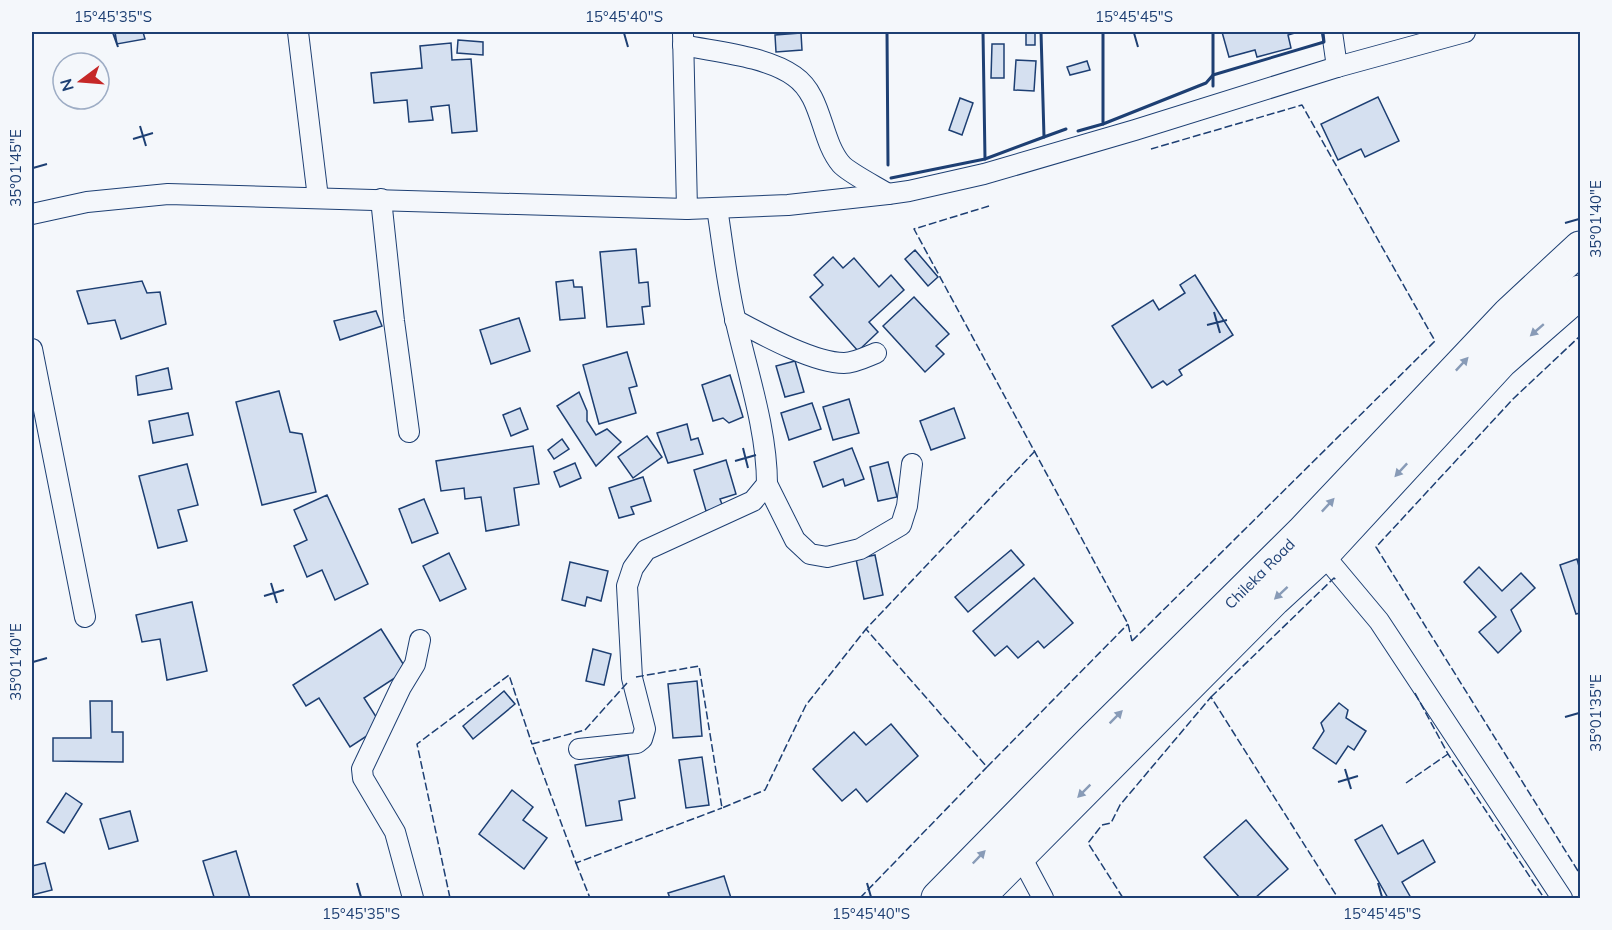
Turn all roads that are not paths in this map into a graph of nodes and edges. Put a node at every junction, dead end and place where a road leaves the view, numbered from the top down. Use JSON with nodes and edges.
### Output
{"nodes":[{"id":1,"x":298,"y":32,"type":"edge"},
{"id":2,"x":1332,"y":32,"type":"edge"},
{"id":3,"x":1466,"y":32,"type":"edge"},
{"id":4,"x":683,"y":38,"type":"edge"},
{"id":5,"x":1337,"y":67,"type":"junction"},
{"id":6,"x":888,"y":194,"type":"junction"},
{"id":7,"x":318,"y":198,"type":"junction"},
{"id":8,"x":381,"y":199,"type":"junction"},
{"id":9,"x":717,"y":208,"type":"junction"},
{"id":10,"x":687,"y":209,"type":"junction"},
{"id":11,"x":32,"y":214,"type":"edge"},
{"id":12,"x":1581,"y":248,"type":"edge"},
{"id":13,"x":1581,"y":292,"type":"edge"},
{"id":14,"x":735,"y":320,"type":"junction"},
{"id":15,"x":32,"y":349,"type":"edge"},
{"id":16,"x":876,"y":353,"type":"dead end"},
{"id":17,"x":409,"y":432,"type":"dead end"},
{"id":18,"x":912,"y":464,"type":"dead end"},
{"id":19,"x":767,"y":484,"type":"junction"},
{"id":20,"x":1313,"y":543,"type":"junction"},
{"id":21,"x":85,"y":618,"type":"dead end"},
{"id":22,"x":420,"y":639,"type":"dead end"},
{"id":23,"x":579,"y":749,"type":"dead end"},
{"id":24,"x":1020,"y":855,"type":"junction"},
{"id":25,"x":413,"y":898,"type":"edge"},
{"id":26,"x":938,"y":898,"type":"edge"},
{"id":27,"x":977,"y":898,"type":"edge"},
{"id":28,"x":1043,"y":898,"type":"edge"},
{"id":29,"x":1562,"y":898,"type":"edge"}],
"edges":[{"from":1,"to":7,"type":"street"},
{"from":2,"to":5,"type":"street"},
{"from":3,"to":5,"type":"street"},
{"from":4,"to":6,"type":"street"},
{"from":4,"to":10,"type":"street"},
{"from":5,"to":6,"type":"street"},
{"from":6,"to":9,"type":"street"},
{"from":7,"to":8,"type":"street"},
{"from":7,"to":11,"type":"street"},
{"from":8,"to":10,"type":"street"},
{"from":8,"to":17,"type":"street"},
{"from":9,"to":10,"type":"street"},
{"from":9,"to":14,"type":"street"},
{"from":20,"to":12,"type":"highway","name":"Chileka Road","one_way":true},
{"from":13,"to":20,"type":"highway","name":"Chileka Road","one_way":true},
{"from":14,"to":16,"type":"street"},
{"from":14,"to":19,"type":"street"},
{"from":15,"to":21,"type":"street"},
{"from":18,"to":19,"type":"street"},
{"from":19,"to":23,"type":"street"},
{"from":20,"to":24,"type":"highway","name":"Chileka Road","one_way":true},
{"from":26,"to":20,"type":"highway","name":"Chileka Road","one_way":true},
{"from":20,"to":29,"type":"street"},
{"from":22,"to":25,"type":"street"},
{"from":24,"to":27,"type":"highway","name":"Chileka Road"},
{"from":24,"to":28,"type":"street"}]}
